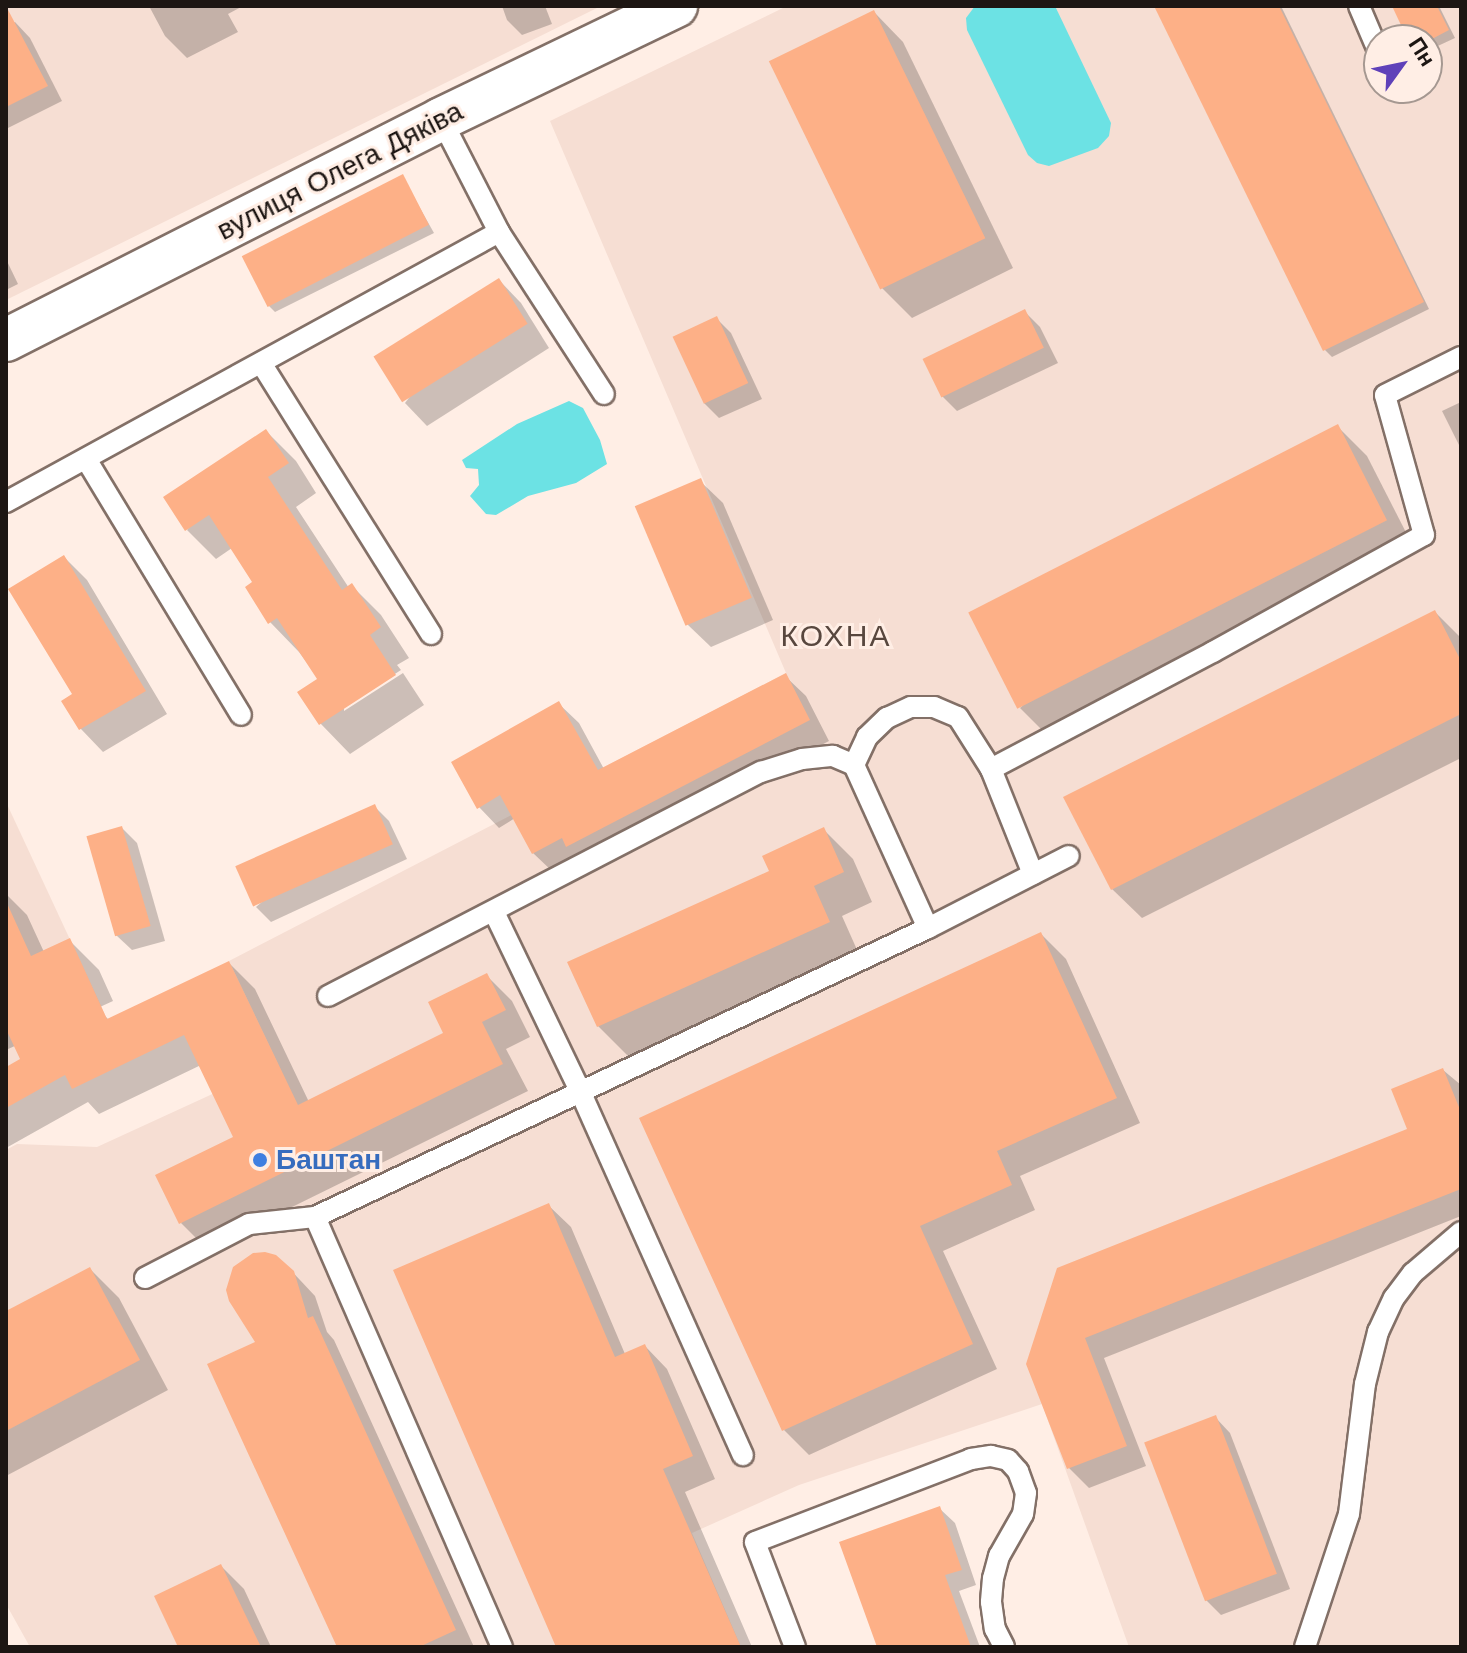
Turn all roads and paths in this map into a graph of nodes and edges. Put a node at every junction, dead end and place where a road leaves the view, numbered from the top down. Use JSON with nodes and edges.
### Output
{"nodes":[{"id":1,"x":676,"y":6,"type":"edge"},
{"id":2,"x":441,"y":119,"type":"junction"},
{"id":3,"x":499,"y":232,"type":"junction"},
{"id":4,"x":6,"y":340,"type":"edge"},
{"id":5,"x":1461,"y":357,"type":"edge"},
{"id":6,"x":261,"y":363,"type":"junction"},
{"id":7,"x":604,"y":394,"type":"dead end"},
{"id":8,"x":86,"y":459,"type":"junction"},
{"id":9,"x":6,"y":502,"type":"edge"},
{"id":10,"x":431,"y":634,"type":"dead end"},
{"id":11,"x":241,"y":715,"type":"dead end"},
{"id":12,"x":854,"y":765,"type":"junction"},
{"id":13,"x":991,"y":769,"type":"junction"},
{"id":14,"x":1069,"y":856,"type":"dead end"},
{"id":15,"x":1033,"y":874,"type":"junction"},
{"id":16,"x":494,"y":912,"type":"junction"},
{"id":17,"x":928,"y":928,"type":"junction"},
{"id":18,"x":328,"y":996,"type":"dead end"},
{"id":19,"x":580,"y":1091,"type":"junction"},
{"id":20,"x":315,"y":1217,"type":"junction"},
{"id":21,"x":1461,"y":1232,"type":"edge"},
{"id":22,"x":145,"y":1278,"type":"dead end"},
{"id":23,"x":743,"y":1455,"type":"dead end"},
{"id":24,"x":502,"y":1647,"type":"edge"},
{"id":25,"x":795,"y":1647,"type":"edge"},
{"id":26,"x":1004,"y":1647,"type":"edge"},
{"id":27,"x":1305,"y":1647,"type":"edge"}],
"edges":[{"from":1,"to":2,"type":"street","name":"вулиця Олега Дяківа"},
{"from":2,"to":3,"type":"lane"},
{"from":2,"to":4,"type":"street","name":"вулиця Олега Дяківа"},
{"from":3,"to":6,"type":"lane"},
{"from":3,"to":7,"type":"lane"},
{"from":5,"to":13,"type":"lane"},
{"from":6,"to":8,"type":"lane"},
{"from":6,"to":10,"type":"lane"},
{"from":8,"to":9,"type":"lane"},
{"from":8,"to":11,"type":"lane"},
{"from":12,"to":13,"type":"lane"},
{"from":12,"to":16,"type":"lane"},
{"from":12,"to":17,"type":"lane"},
{"from":13,"to":15,"type":"lane"},
{"from":14,"to":15,"type":"lane"},
{"from":15,"to":17,"type":"lane"},
{"from":16,"to":18,"type":"lane"},
{"from":16,"to":19,"type":"lane"},
{"from":17,"to":19,"type":"lane"},
{"from":19,"to":20,"type":"lane"},
{"from":19,"to":23,"type":"lane"},
{"from":20,"to":22,"type":"lane"},
{"from":20,"to":24,"type":"lane"},
{"from":21,"to":27,"type":"lane"},
{"from":25,"to":26,"type":"lane"}]}
